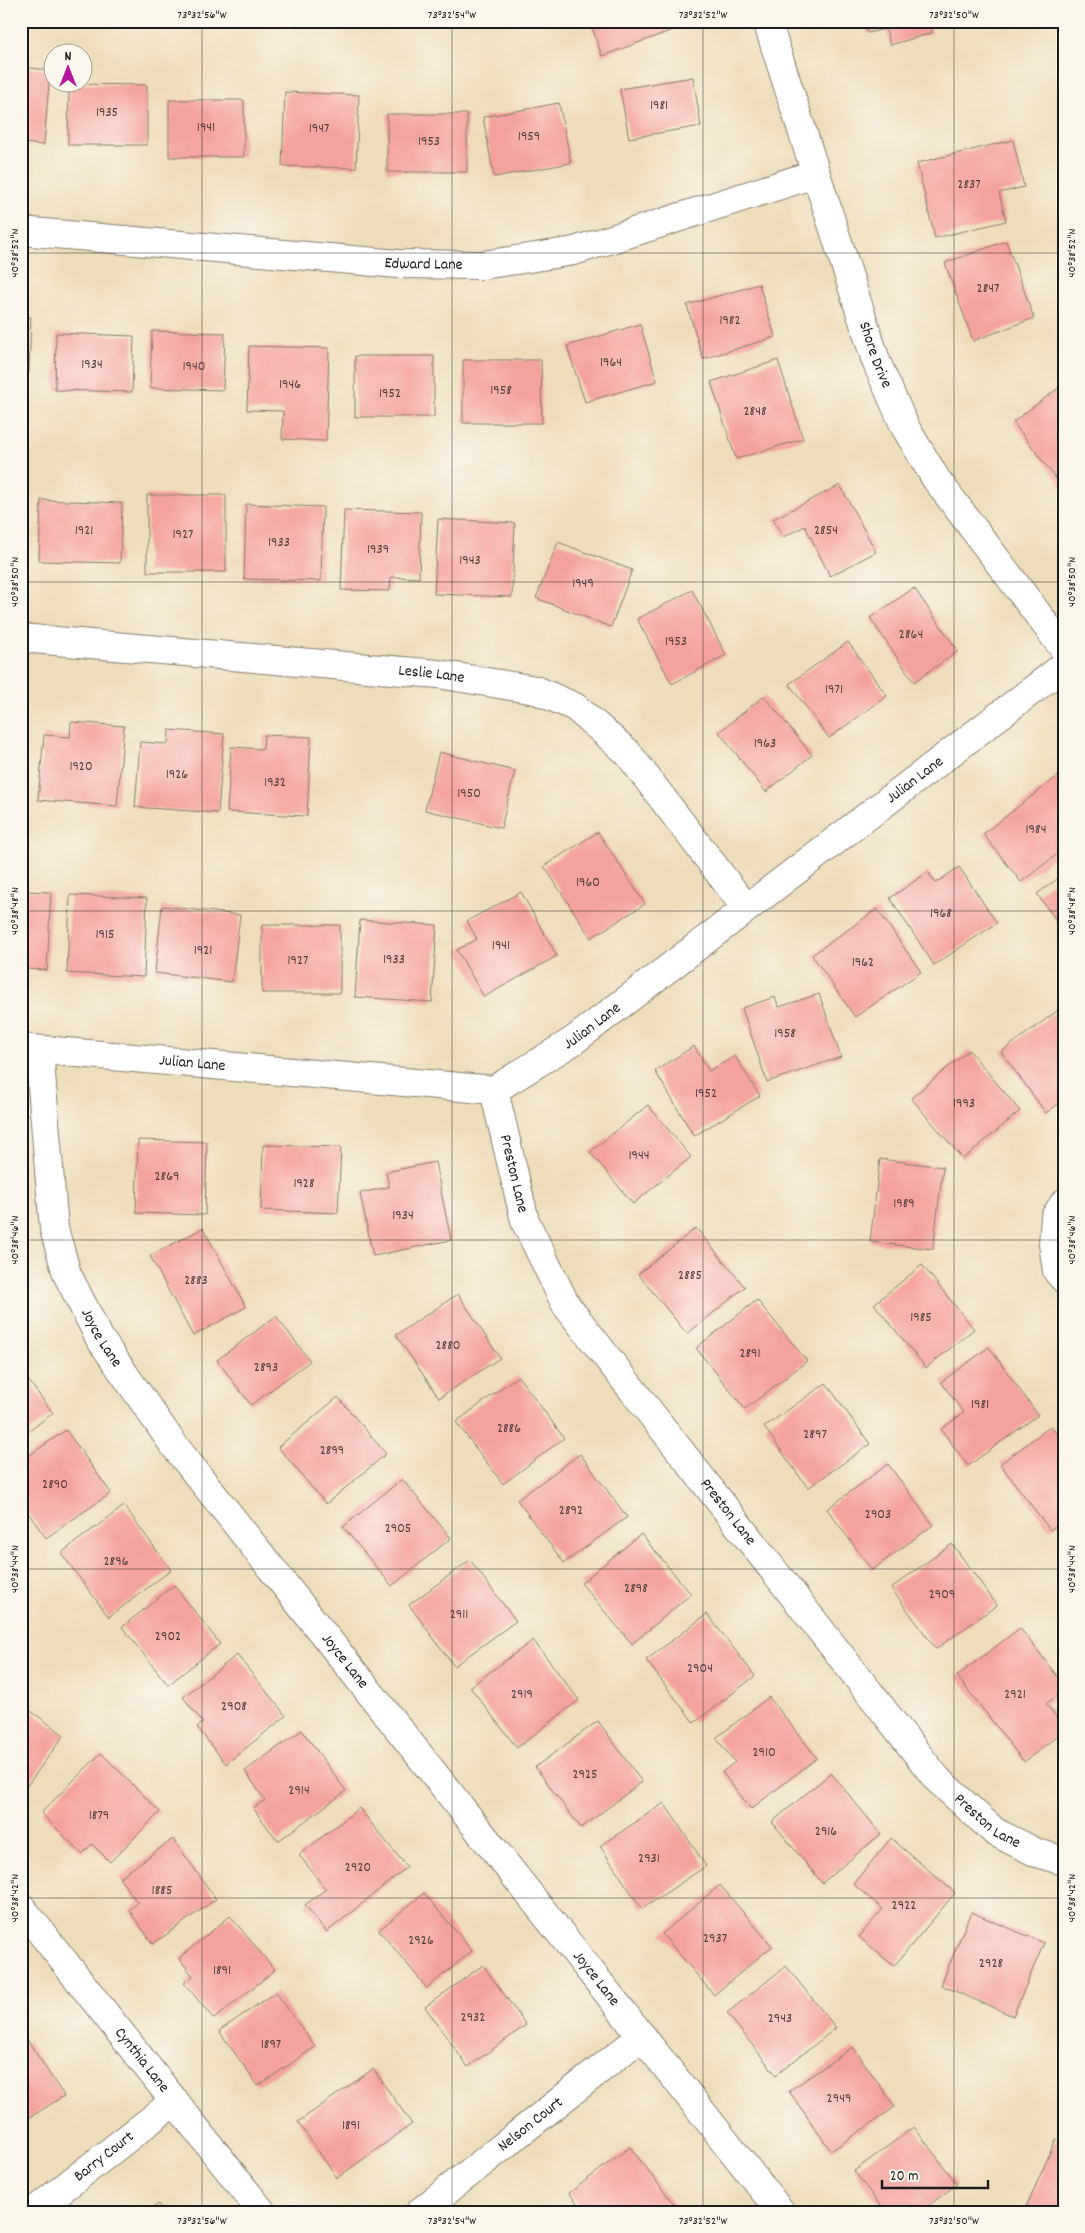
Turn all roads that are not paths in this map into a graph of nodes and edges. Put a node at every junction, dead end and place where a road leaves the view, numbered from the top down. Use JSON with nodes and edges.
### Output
{"nodes":[{"id":1,"x":767,"y":21,"type":"edge"},
{"id":2,"x":815,"y":174,"type":"junction"},
{"id":3,"x":21,"y":232,"type":"edge"},
{"id":4,"x":21,"y":638,"type":"edge"},
{"id":5,"x":1064,"y":649,"type":"edge"},
{"id":6,"x":1064,"y":666,"type":"edge"},
{"id":7,"x":746,"y":908,"type":"junction"},
{"id":8,"x":30,"y":1049,"type":"edge"},
{"id":9,"x":494,"y":1090,"type":"junction"},
{"id":10,"x":1064,"y":1203,"type":"edge"},
{"id":11,"x":1064,"y":1280,"type":"edge"},
{"id":12,"x":1064,"y":1861,"type":"edge"},
{"id":13,"x":21,"y":1908,"type":"edge"},
{"id":14,"x":642,"y":2036,"type":"junction"},
{"id":15,"x":175,"y":2101,"type":"junction"},
{"id":16,"x":33,"y":2212,"type":"edge"},
{"id":17,"x":262,"y":2212,"type":"edge"},
{"id":18,"x":420,"y":2212,"type":"edge"},
{"id":19,"x":781,"y":2212,"type":"edge"}],
"edges":[{"from":1,"to":2,"type":"street","name":"Shore Drive"},
{"from":2,"to":3,"type":"street","name":"Edward Lane"},
{"from":2,"to":5,"type":"street","name":"Shore Drive"},
{"from":4,"to":7,"type":"street","name":"Leslie Lane"},
{"from":6,"to":7,"type":"street","name":"Julian Lane"},
{"from":7,"to":9,"type":"street","name":"Julian Lane"},
{"from":8,"to":9,"type":"street","name":"Julian Lane"},
{"from":8,"to":14,"type":"street","name":"Joyce Lane"},
{"from":9,"to":12,"type":"street","name":"Preston Lane"},
{"from":10,"to":11,"type":"street"},
{"from":13,"to":15,"type":"street","name":"Cynthia Lane"},
{"from":14,"to":18,"type":"street","name":"Nelson Court"},
{"from":14,"to":19,"type":"street","name":"Joyce Lane"},
{"from":15,"to":16,"type":"street","name":"Barry Court"},
{"from":15,"to":17,"type":"street","name":"Cynthia Lane"}]}
